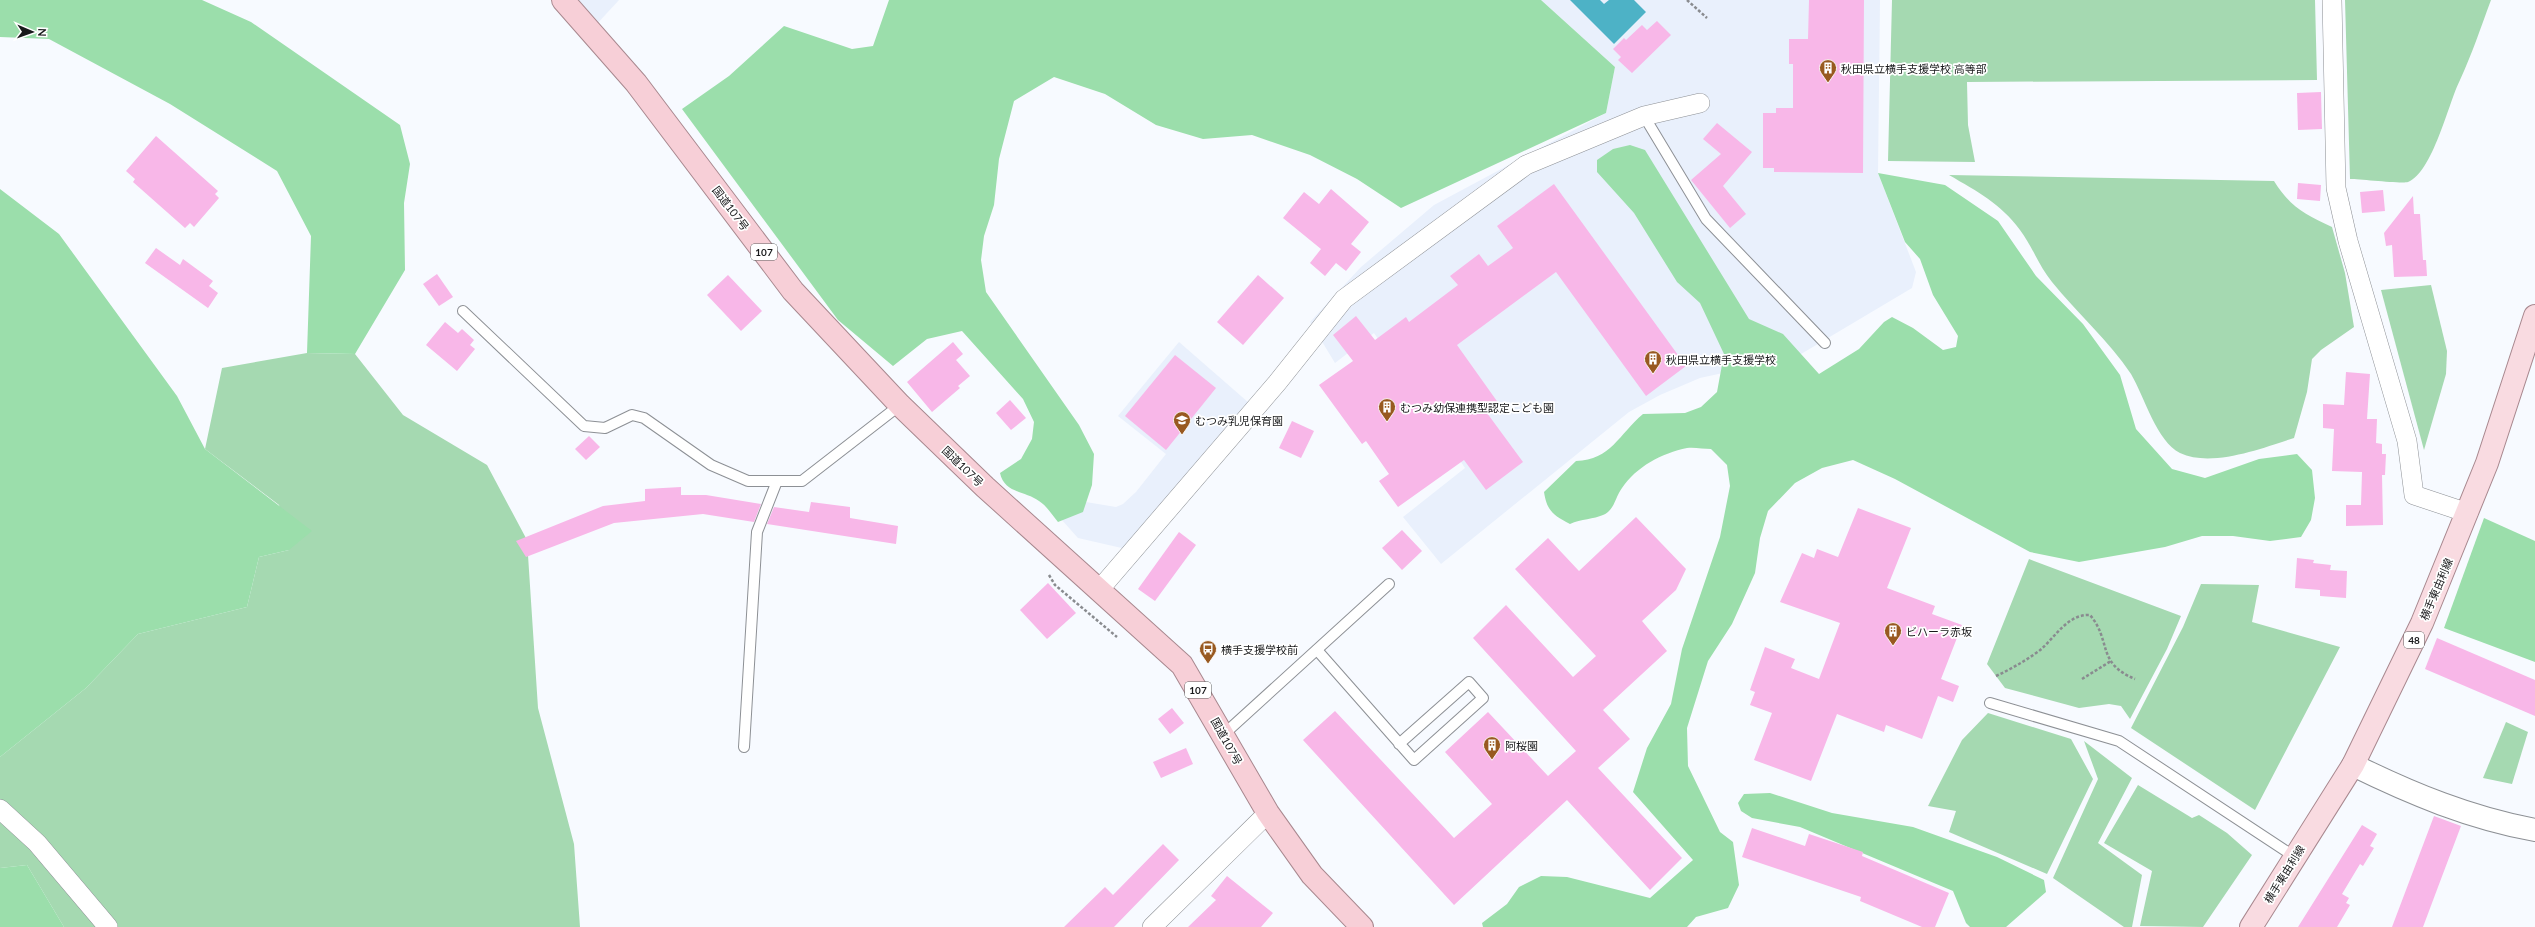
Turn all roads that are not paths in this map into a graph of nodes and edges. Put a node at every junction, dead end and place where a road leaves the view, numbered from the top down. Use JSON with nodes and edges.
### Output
{"nodes":[{"id":1,"x":563,"y":0,"type":"edge"},
{"id":2,"x":2332,"y":0,"type":"edge"},
{"id":3,"x":1700,"y":103,"type":"dead end"},
{"id":4,"x":1644,"y":116,"type":"junction"},
{"id":5,"x":463,"y":311,"type":"dead end"},
{"id":6,"x":2535,"y":316,"type":"edge"},
{"id":7,"x":1825,"y":342,"type":"dead end"},
{"id":8,"x":900,"y":405,"type":"junction"},
{"id":9,"x":777,"y":481,"type":"junction"},
{"id":10,"x":2468,"y":513,"type":"junction"},
{"id":11,"x":1389,"y":584,"type":"dead end"},
{"id":12,"x":1100,"y":590,"type":"junction"},
{"id":13,"x":1317,"y":650,"type":"junction"},
{"id":14,"x":1990,"y":703,"type":"dead end"},
{"id":15,"x":1224,"y":735,"type":"junction"},
{"id":16,"x":1399,"y":744,"type":"junction"},
{"id":17,"x":744,"y":747,"type":"dead end"},
{"id":18,"x":2352,"y":765,"type":"junction"},
{"id":19,"x":0,"y":809,"type":"edge"},
{"id":20,"x":1268,"y":813,"type":"junction"},
{"id":21,"x":2535,"y":830,"type":"edge"},
{"id":22,"x":2295,"y":857,"type":"junction"},
{"id":23,"x":108,"y":927,"type":"edge"},
{"id":24,"x":1152,"y":927,"type":"edge"},
{"id":25,"x":1362,"y":927,"type":"edge"},
{"id":26,"x":2251,"y":927,"type":"edge"}],
"edges":[{"from":1,"to":8,"type":"highway","name":"国道107号","number":"107"},
{"from":2,"to":10,"type":"street"},
{"from":3,"to":4,"type":"street"},
{"from":4,"to":7,"type":"lane"},
{"from":4,"to":12,"type":"street"},
{"from":5,"to":9,"type":"lane"},
{"from":6,"to":10,"type":"main road","name":"横手東由利線","number":"48"},
{"from":8,"to":9,"type":"lane"},
{"from":8,"to":12,"type":"highway","name":"国道107号","number":"107"},
{"from":9,"to":17,"type":"lane"},
{"from":10,"to":18,"type":"main road","name":"横手東由利線","number":"48"},
{"from":11,"to":13,"type":"lane"},
{"from":12,"to":15,"type":"highway","name":"国道107号","number":"107"},
{"from":13,"to":15,"type":"lane"},
{"from":13,"to":16,"type":"lane"},
{"from":14,"to":22,"type":"lane"},
{"from":15,"to":20,"type":"highway","name":"国道107号","number":"107"},
{"from":16,"to":16,"type":"lane"},
{"from":18,"to":21,"type":"street"},
{"from":18,"to":22,"type":"main road","name":"横手東由利線","number":"48"},
{"from":19,"to":23,"type":"street"},
{"from":20,"to":24,"type":"street"},
{"from":20,"to":25,"type":"highway","name":"国道107号","number":"107"},
{"from":22,"to":26,"type":"main road","name":"横手東由利線","number":"48"}]}
